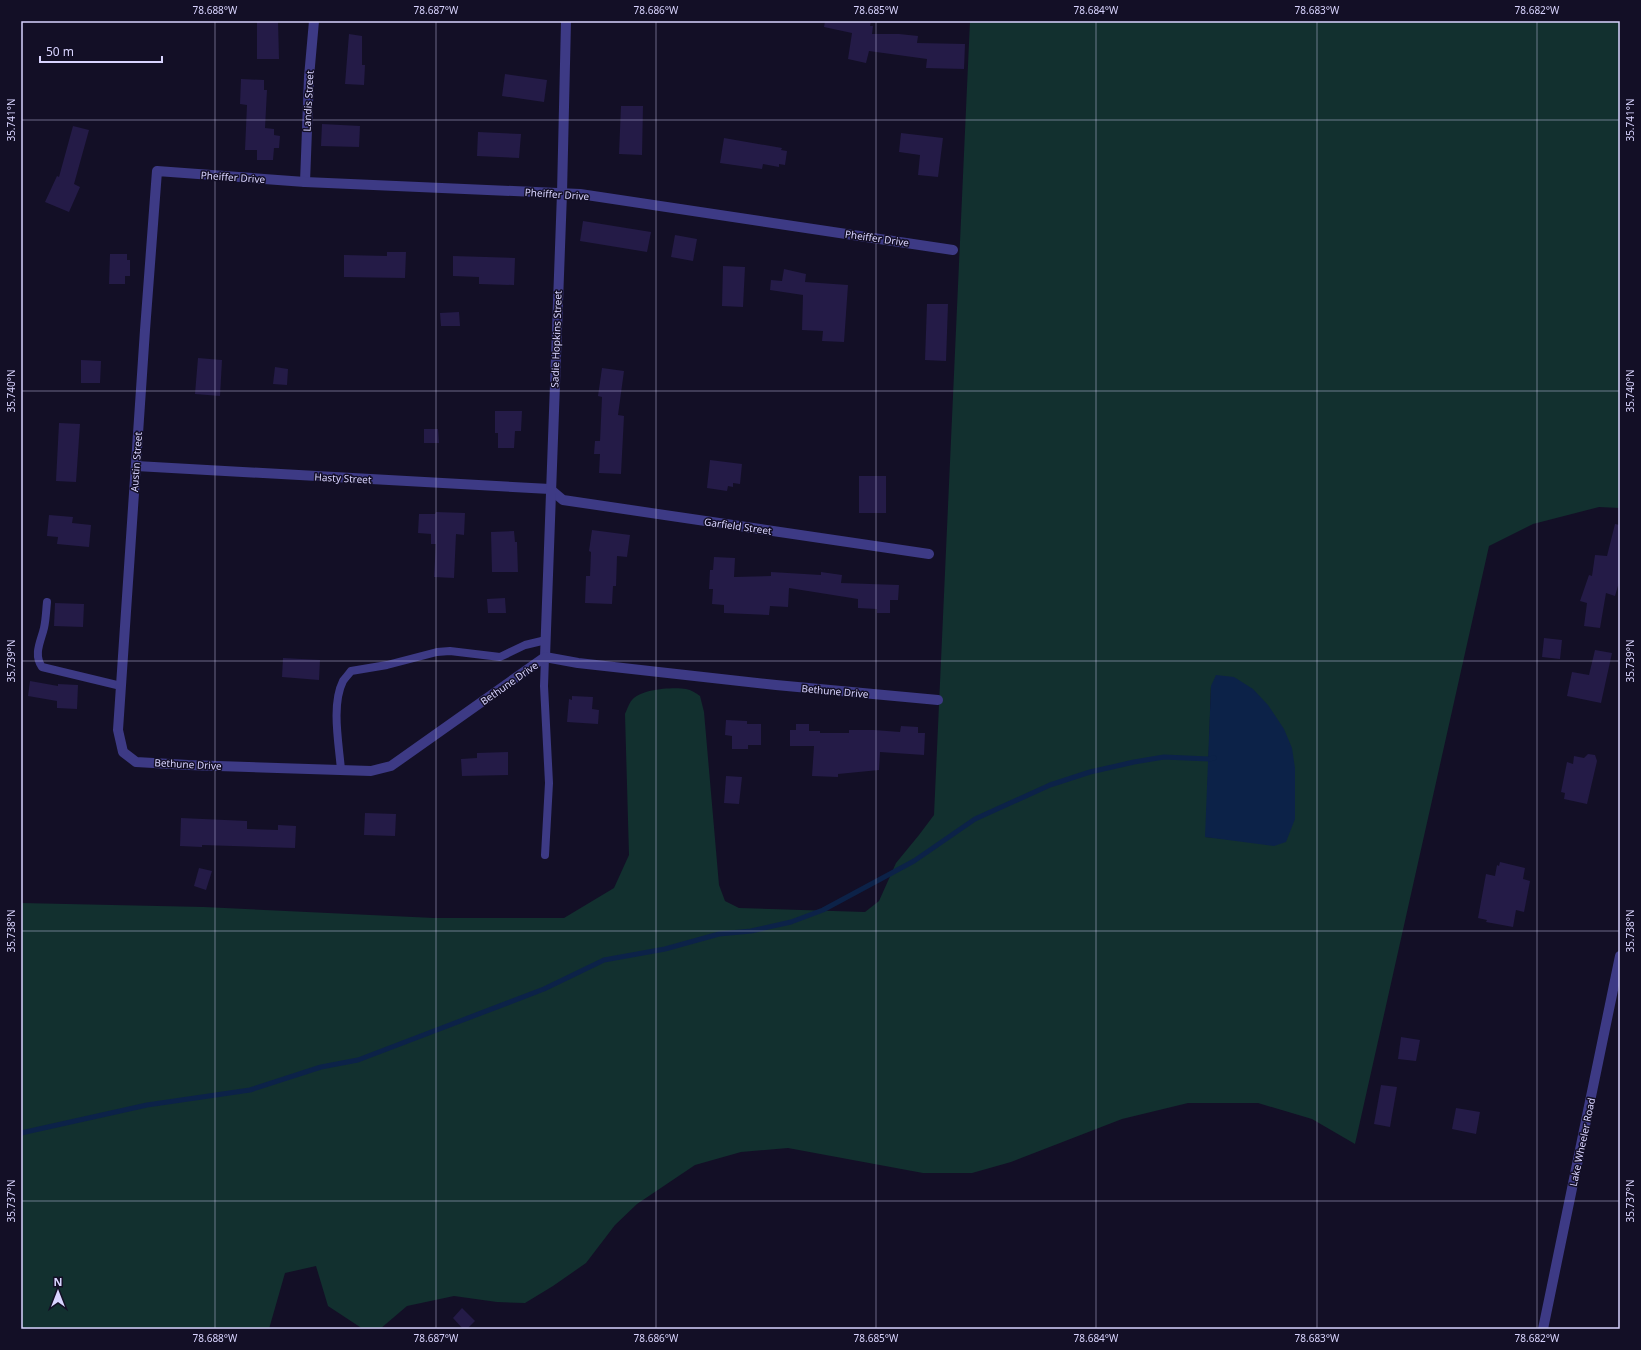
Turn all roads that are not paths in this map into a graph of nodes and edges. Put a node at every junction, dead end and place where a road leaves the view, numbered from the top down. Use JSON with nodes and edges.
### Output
{"nodes":[{"id":1,"x":314,"y":21,"type":"edge"},
{"id":2,"x":566,"y":21,"type":"edge"},
{"id":3,"x":157,"y":171,"type":"joint"},
{"id":4,"x":305,"y":182,"type":"junction"},
{"id":5,"x":562,"y":193,"type":"junction"},
{"id":6,"x":953,"y":250,"type":"dead end"},
{"id":7,"x":136,"y":466,"type":"junction"},
{"id":8,"x":550,"y":489,"type":"junction"},
{"id":9,"x":929,"y":554,"type":"dead end"},
{"id":10,"x":47,"y":602,"type":"dead end"},
{"id":11,"x":546,"y":640,"type":"junction"},
{"id":12,"x":545,"y":657,"type":"junction"},
{"id":13,"x":121,"y":686,"type":"junction"},
{"id":14,"x":938,"y":700,"type":"dead end"},
{"id":15,"x":123,"y":752,"type":"joint"},
{"id":16,"x":341,"y":770,"type":"junction"},
{"id":17,"x":545,"y":855,"type":"dead end"},
{"id":18,"x":1620,"y":956,"type":"edge"},
{"id":19,"x":1544,"y":1329,"type":"edge"}],
"edges":[{"from":1,"to":4,"type":"street","name":"Landis Street"},
{"from":2,"to":5,"type":"street","name":"Sadie Hopkins Street"},
{"from":3,"to":4,"type":"street","name":"Pheiffer Drive"},
{"from":3,"to":7,"type":"street","name":"Austin Street"},
{"from":4,"to":5,"type":"street","name":"Pheiffer Drive"},
{"from":5,"to":6,"type":"street","name":"Pheiffer Drive"},
{"from":5,"to":8,"type":"street","name":"Sadie Hopkins Street"},
{"from":7,"to":8,"type":"street","name":"Hasty Street"},
{"from":7,"to":13,"type":"street","name":"Austin Street"},
{"from":8,"to":9,"type":"street","name":"Garfield Street"},
{"from":8,"to":11,"type":"street","name":"Sadie Hopkins Street"},
{"from":10,"to":13,"type":"lane"},
{"from":11,"to":12,"type":"street","name":"Sadie Hopkins Street"},
{"from":11,"to":16,"type":"lane"},
{"from":12,"to":14,"type":"street","name":"Bethune Drive"},
{"from":12,"to":16,"type":"street","name":"Bethune Drive"},
{"from":12,"to":17,"type":"lane"},
{"from":13,"to":15,"type":"street","name":"Austin Street"},
{"from":15,"to":16,"type":"street","name":"Bethune Drive"},
{"from":18,"to":19,"type":"street","name":"Lake Wheeler Road"}]}
